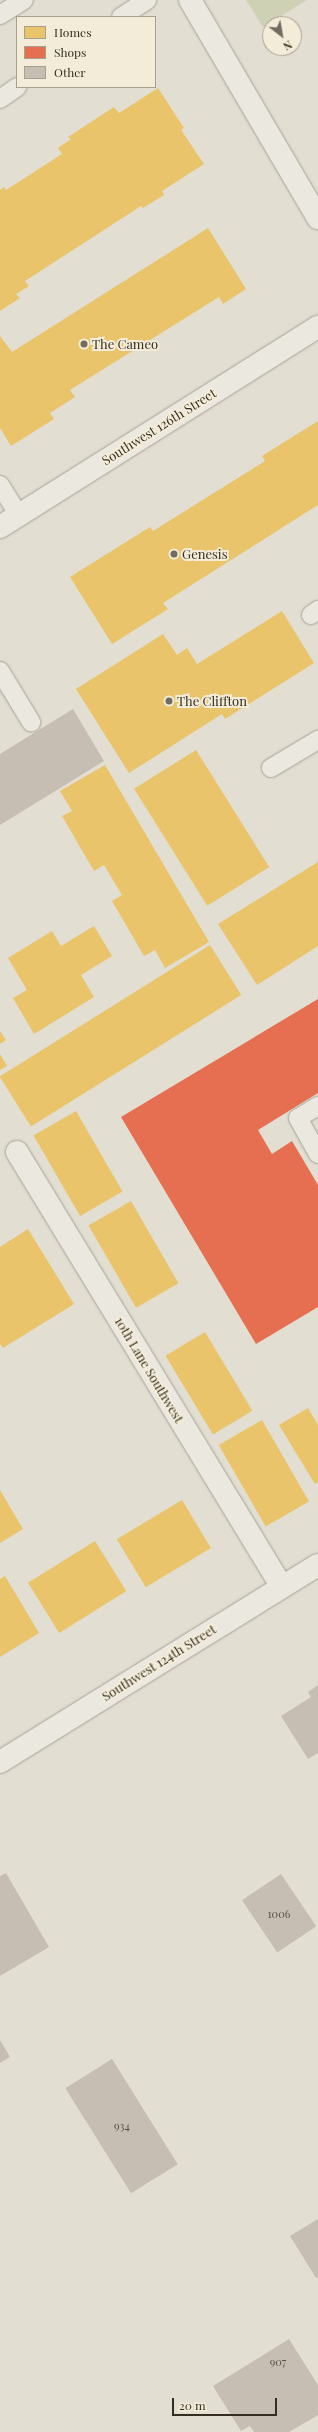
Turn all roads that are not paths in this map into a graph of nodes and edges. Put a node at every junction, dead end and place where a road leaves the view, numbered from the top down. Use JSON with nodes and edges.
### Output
{"nodes":[{"id":1,"x":24,"y":0,"type":"edge"},
{"id":2,"x":147,"y":0,"type":"edge"},
{"id":3,"x":190,"y":0,"type":"edge"},
{"id":4,"x":0,"y":15,"type":"edge"},
{"id":5,"x":123,"y":16,"type":"edge"},
{"id":6,"x":16,"y":88,"type":"edge"},
{"id":7,"x":0,"y":99,"type":"edge"},
{"id":8,"x":318,"y":218,"type":"edge"},
{"id":9,"x":318,"y":327,"type":"edge"},
{"id":10,"x":0,"y":485,"type":"edge"},
{"id":11,"x":19,"y":515,"type":"junction"},
{"id":12,"x":0,"y":527,"type":"edge"},
{"id":13,"x":0,"y":670,"type":"edge"},
{"id":14,"x":31,"y":722,"type":"dead end"},
{"id":15,"x":318,"y":740,"type":"edge"},
{"id":16,"x":271,"y":768,"type":"dead end"},
{"id":17,"x":318,"y":1106,"type":"edge"},
{"id":18,"x":16,"y":1152,"type":"dead end"},
{"id":19,"x":318,"y":1154,"type":"edge"},
{"id":20,"x":318,"y":1565,"type":"edge"},
{"id":21,"x":282,"y":1587,"type":"junction"},
{"id":22,"x":0,"y":1762,"type":"edge"}],
"edges":[{"from":1,"to":4,"type":"lane"},
{"from":2,"to":5,"type":"lane"},
{"from":3,"to":8,"type":"street"},
{"from":6,"to":7,"type":"lane"},
{"from":9,"to":11,"type":"street","name":"Southwest 126th Street"},
{"from":10,"to":11,"type":"lane"},
{"from":11,"to":12,"type":"street","name":"Southwest 126th Street"},
{"from":13,"to":14,"type":"lane"},
{"from":15,"to":16,"type":"lane"},
{"from":17,"to":19,"type":"lane"},
{"from":18,"to":21,"type":"street","name":"10th Lane Southwest"},
{"from":20,"to":21,"type":"street","name":"Southwest 124th Street"},
{"from":21,"to":22,"type":"street","name":"Southwest 124th Street"}]}
